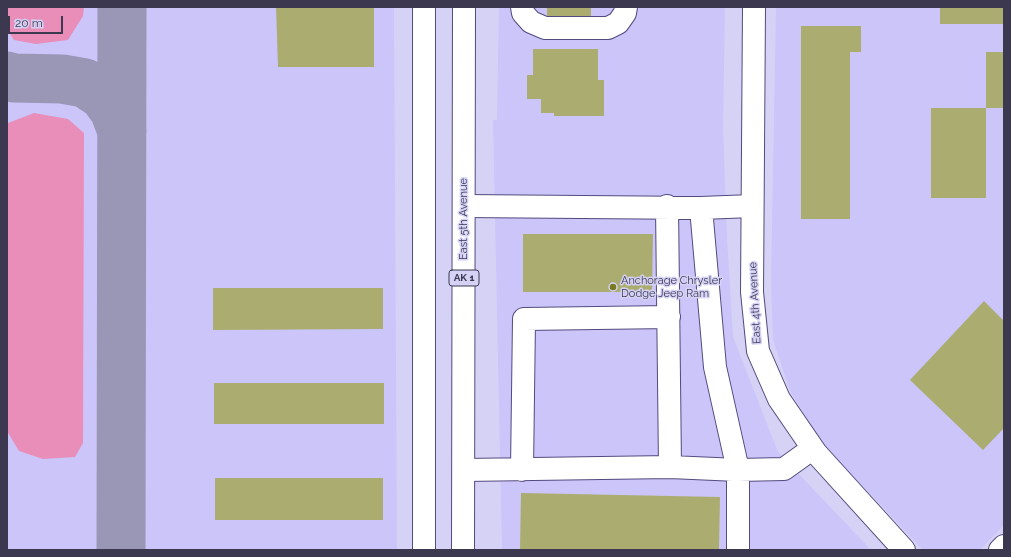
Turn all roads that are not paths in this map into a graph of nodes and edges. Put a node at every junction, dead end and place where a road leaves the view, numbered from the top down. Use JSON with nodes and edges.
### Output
{"nodes":[{"id":1,"x":424,"y":7,"type":"edge"},
{"id":2,"x":464,"y":7,"type":"edge"},
{"id":3,"x":522,"y":7,"type":"edge"},
{"id":4,"x":626,"y":7,"type":"edge"},
{"id":5,"x":754,"y":7,"type":"edge"},
{"id":6,"x":464,"y":206,"type":"junction"},
{"id":7,"x":667,"y":206,"type":"junction"},
{"id":8,"x":752,"y":206,"type":"junction"},
{"id":9,"x":701,"y":208,"type":"junction"},
{"id":10,"x":669,"y":317,"type":"junction"},
{"id":11,"x":812,"y":449,"type":"junction"},
{"id":12,"x":670,"y":467,"type":"junction"},
{"id":13,"x":464,"y":470,"type":"junction"},
{"id":14,"x":522,"y":470,"type":"junction"},
{"id":15,"x":738,"y":470,"type":"junction"},
{"id":16,"x":1004,"y":546,"type":"edge"},
{"id":17,"x":424,"y":550,"type":"edge"},
{"id":18,"x":464,"y":550,"type":"edge"},
{"id":19,"x":738,"y":550,"type":"edge"},
{"id":20,"x":904,"y":550,"type":"edge"},
{"id":21,"x":1000,"y":550,"type":"edge"}],
"edges":[{"from":1,"to":17,"type":"main road"},
{"from":2,"to":6,"type":"main road","name":"East 5th Avenue","number":"AK 1"},
{"from":3,"to":4,"type":"main road"},
{"from":5,"to":8,"type":"main road","name":"East 4th Avenue"},
{"from":6,"to":7,"type":"main road"},
{"from":6,"to":13,"type":"main road","name":"East 5th Avenue","number":"AK 1"},
{"from":7,"to":9,"type":"main road"},
{"from":7,"to":10,"type":"main road"},
{"from":8,"to":9,"type":"main road"},
{"from":8,"to":11,"type":"main road","name":"East 4th Avenue"},
{"from":9,"to":15,"type":"main road"},
{"from":10,"to":12,"type":"main road"},
{"from":10,"to":14,"type":"main road"},
{"from":11,"to":15,"type":"main road"},
{"from":11,"to":20,"type":"main road","name":"East 4th Avenue"},
{"from":12,"to":14,"type":"main road"},
{"from":12,"to":15,"type":"main road"},
{"from":13,"to":14,"type":"main road"},
{"from":13,"to":18,"type":"main road","name":"East 5th Avenue","number":"AK 1"},
{"from":15,"to":19,"type":"main road"},
{"from":16,"to":21,"type":"main road"}]}
